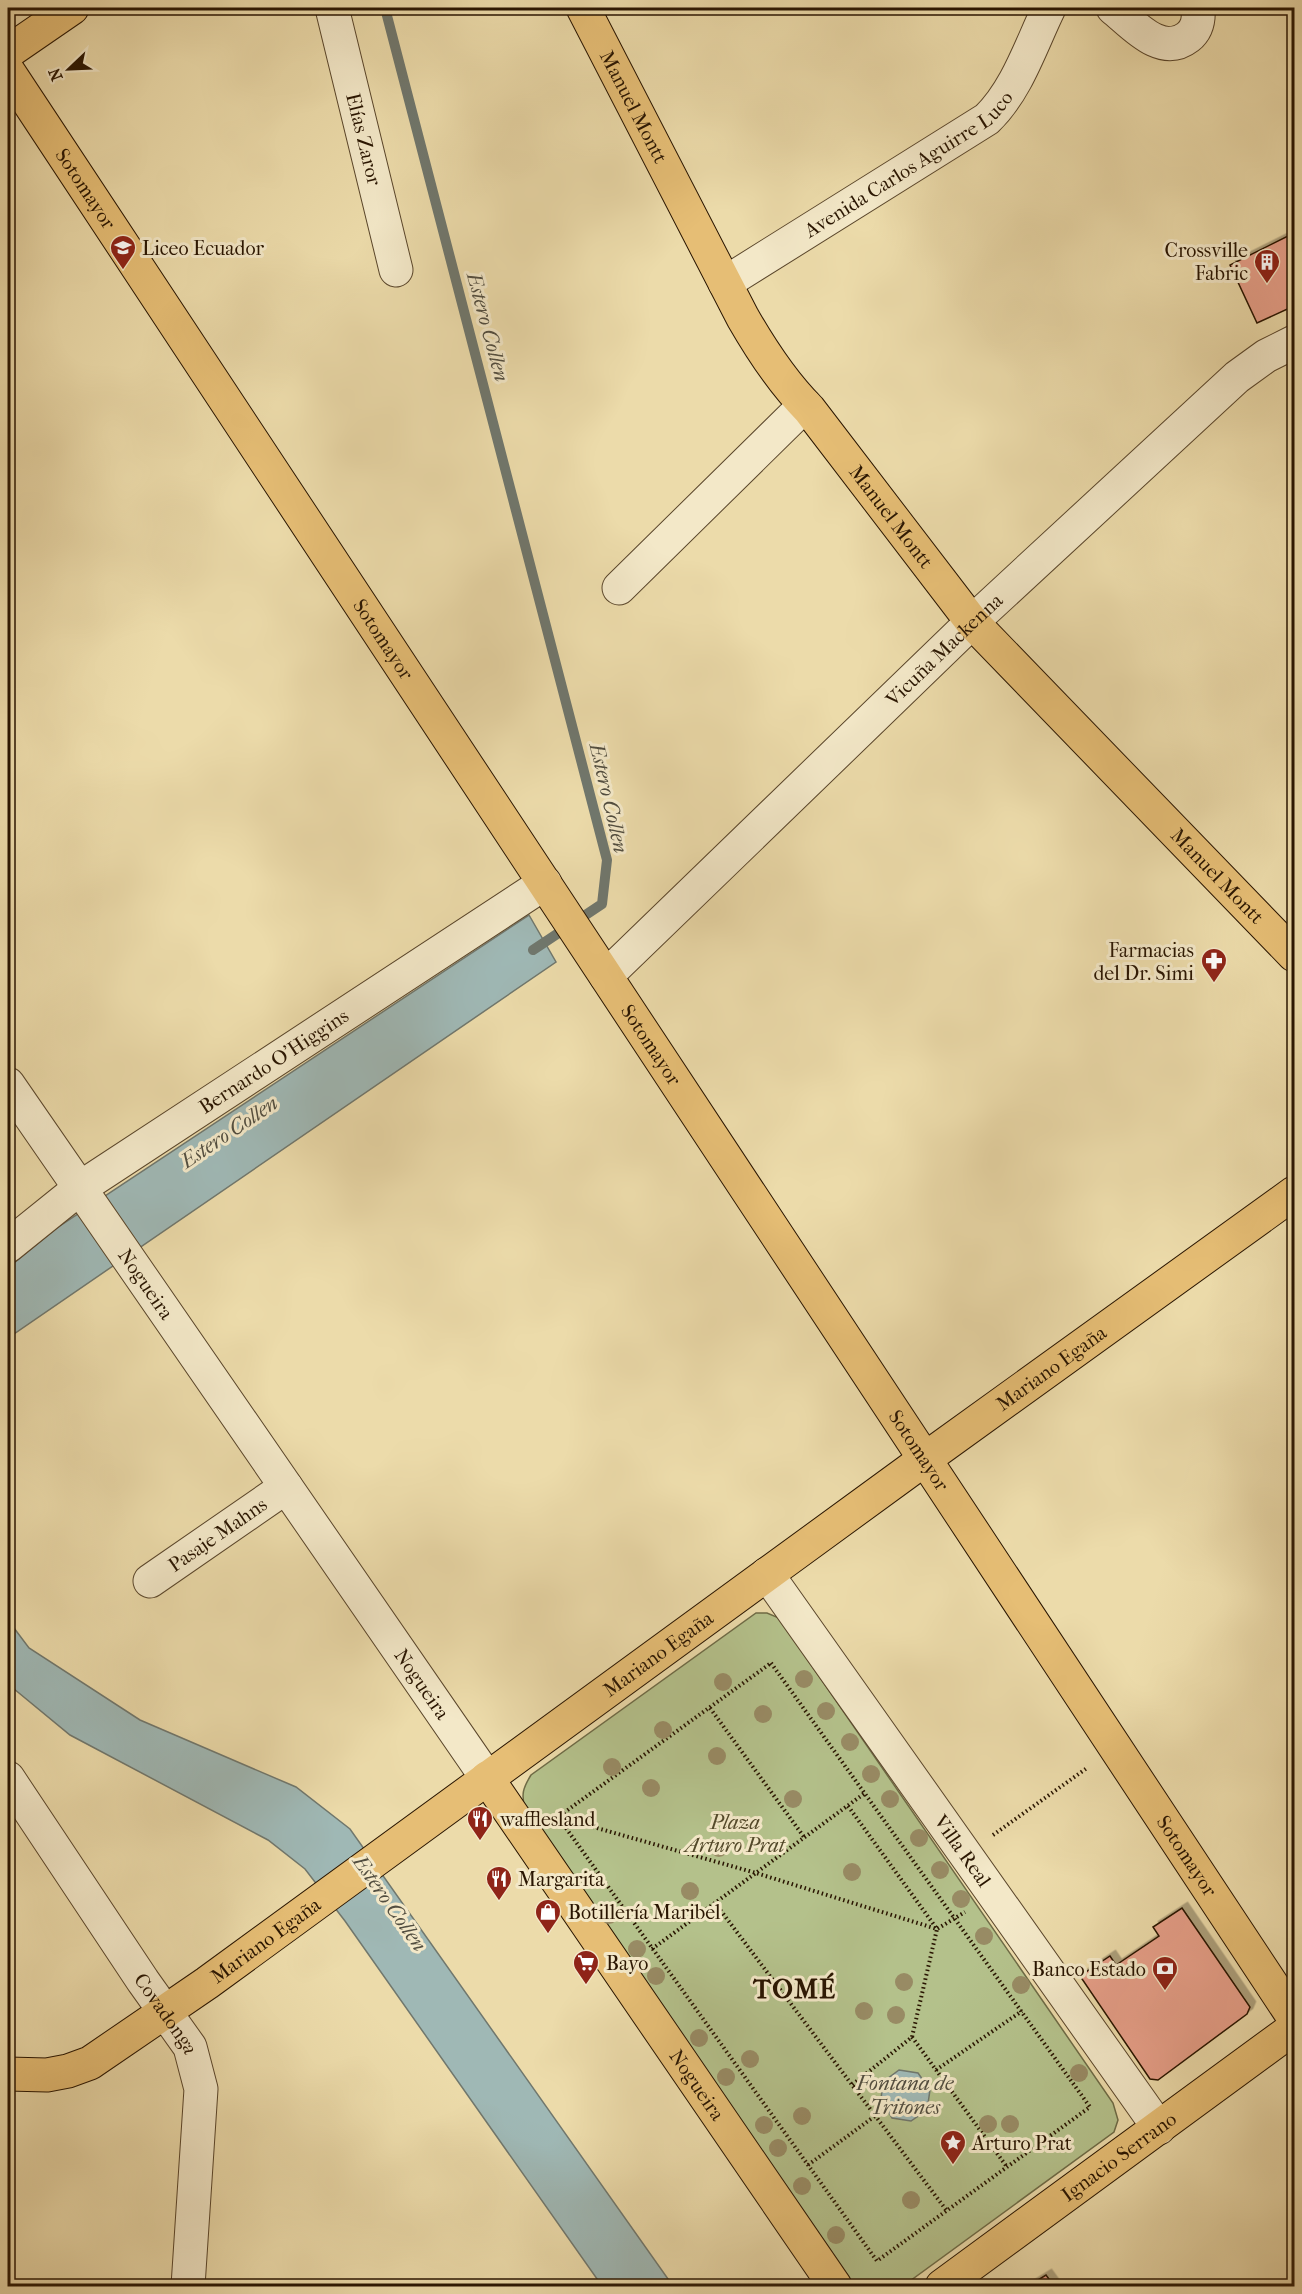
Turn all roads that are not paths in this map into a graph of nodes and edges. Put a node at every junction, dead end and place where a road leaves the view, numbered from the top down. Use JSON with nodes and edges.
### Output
{"nodes":[{"id":1,"x":72,"y":8,"type":"edge"},
{"id":2,"x":332,"y":8,"type":"edge"},
{"id":3,"x":583,"y":8,"type":"edge"},
{"id":4,"x":1049,"y":8,"type":"edge"},
{"id":5,"x":1113,"y":8,"type":"edge"},
{"id":6,"x":1198,"y":8,"type":"edge"},
{"id":7,"x":8,"y":52,"type":"edge"},
{"id":8,"x":8,"y":70,"type":"edge"},
{"id":9,"x":396,"y":270,"type":"dead end"},
{"id":10,"x":725,"y":283,"type":"junction"},
{"id":11,"x":1294,"y":342,"type":"edge"},
{"id":12,"x":805,"y":405,"type":"junction"},
{"id":13,"x":619,"y":588,"type":"dead end"},
{"id":14,"x":972,"y":622,"type":"junction"},
{"id":15,"x":550,"y":892,"type":"junction"},
{"id":16,"x":1294,"y":955,"type":"edge"},
{"id":17,"x":606,"y":976,"type":"junction"},
{"id":18,"x":8,"y":1084,"type":"edge"},
{"id":19,"x":1294,"y":1193,"type":"edge"},
{"id":20,"x":86,"y":1197,"type":"junction"},
{"id":21,"x":8,"y":1246,"type":"edge"},
{"id":22,"x":925,"y":1459,"type":"junction"},
{"id":23,"x":286,"y":1487,"type":"junction"},
{"id":24,"x":767,"y":1574,"type":"junction"},
{"id":25,"x":150,"y":1581,"type":"dead end"},
{"id":26,"x":8,"y":1778,"type":"edge"},
{"id":27,"x":487,"y":1778,"type":"junction"},
{"id":28,"x":166,"y":2012,"type":"junction"},
{"id":29,"x":1294,"y":2018,"type":"edge"},
{"id":30,"x":1294,"y":2028,"type":"edge"},
{"id":31,"x":8,"y":2074,"type":"edge"},
{"id":32,"x":1159,"y":2128,"type":"junction"},
{"id":33,"x":188,"y":2286,"type":"edge"},
{"id":34,"x":835,"y":2286,"type":"edge"},
{"id":35,"x":942,"y":2286,"type":"edge"}],
"edges":[{"from":1,"to":7,"type":"main road"},
{"from":2,"to":9,"type":"street","name":"Elías Zaror"},
{"from":3,"to":10,"type":"main road","name":"Manuel Montt"},
{"from":4,"to":10,"type":"street","name":"Avenida Carlos Aguirre Luco"},
{"from":5,"to":6,"type":"street"},
{"from":8,"to":15,"type":"main road","name":"Sotomayor"},
{"from":10,"to":12,"type":"main road","name":"Manuel Montt"},
{"from":11,"to":14,"type":"street","name":"Vicuña Mackenna"},
{"from":12,"to":13,"type":"street"},
{"from":12,"to":14,"type":"main road","name":"Manuel Montt"},
{"from":14,"to":16,"type":"main road","name":"Manuel Montt"},
{"from":14,"to":17,"type":"street","name":"Vicuña Mackenna"},
{"from":15,"to":17,"type":"main road","name":"Sotomayor"},
{"from":15,"to":20,"type":"street","name":"Bernardo O'Higgins"},
{"from":17,"to":22,"type":"main road","name":"Sotomayor"},
{"from":18,"to":20,"type":"street","name":"Nogueira"},
{"from":19,"to":22,"type":"main road","name":"Mariano Egaña"},
{"from":20,"to":21,"type":"street","name":"Bernardo O'Higgins"},
{"from":20,"to":23,"type":"street","name":"Nogueira"},
{"from":22,"to":24,"type":"main road","name":"Mariano Egaña"},
{"from":22,"to":29,"type":"main road","name":"Sotomayor"},
{"from":23,"to":25,"type":"street","name":"Pasaje Mahns"},
{"from":23,"to":27,"type":"street","name":"Nogueira"},
{"from":24,"to":27,"type":"main road","name":"Mariano Egaña"},
{"from":24,"to":32,"type":"street","name":"Villa Real"},
{"from":26,"to":28,"type":"street","name":"Covadonga"},
{"from":27,"to":28,"type":"main road","name":"Mariano Egaña"},
{"from":27,"to":34,"type":"main road","name":"Nogueira"},
{"from":28,"to":31,"type":"main road","name":"Mariano Egaña"},
{"from":28,"to":33,"type":"street","name":"Covadonga"},
{"from":30,"to":32,"type":"main road","name":"Ignacio Serrano"},
{"from":32,"to":35,"type":"main road","name":"Ignacio Serrano"}]}
